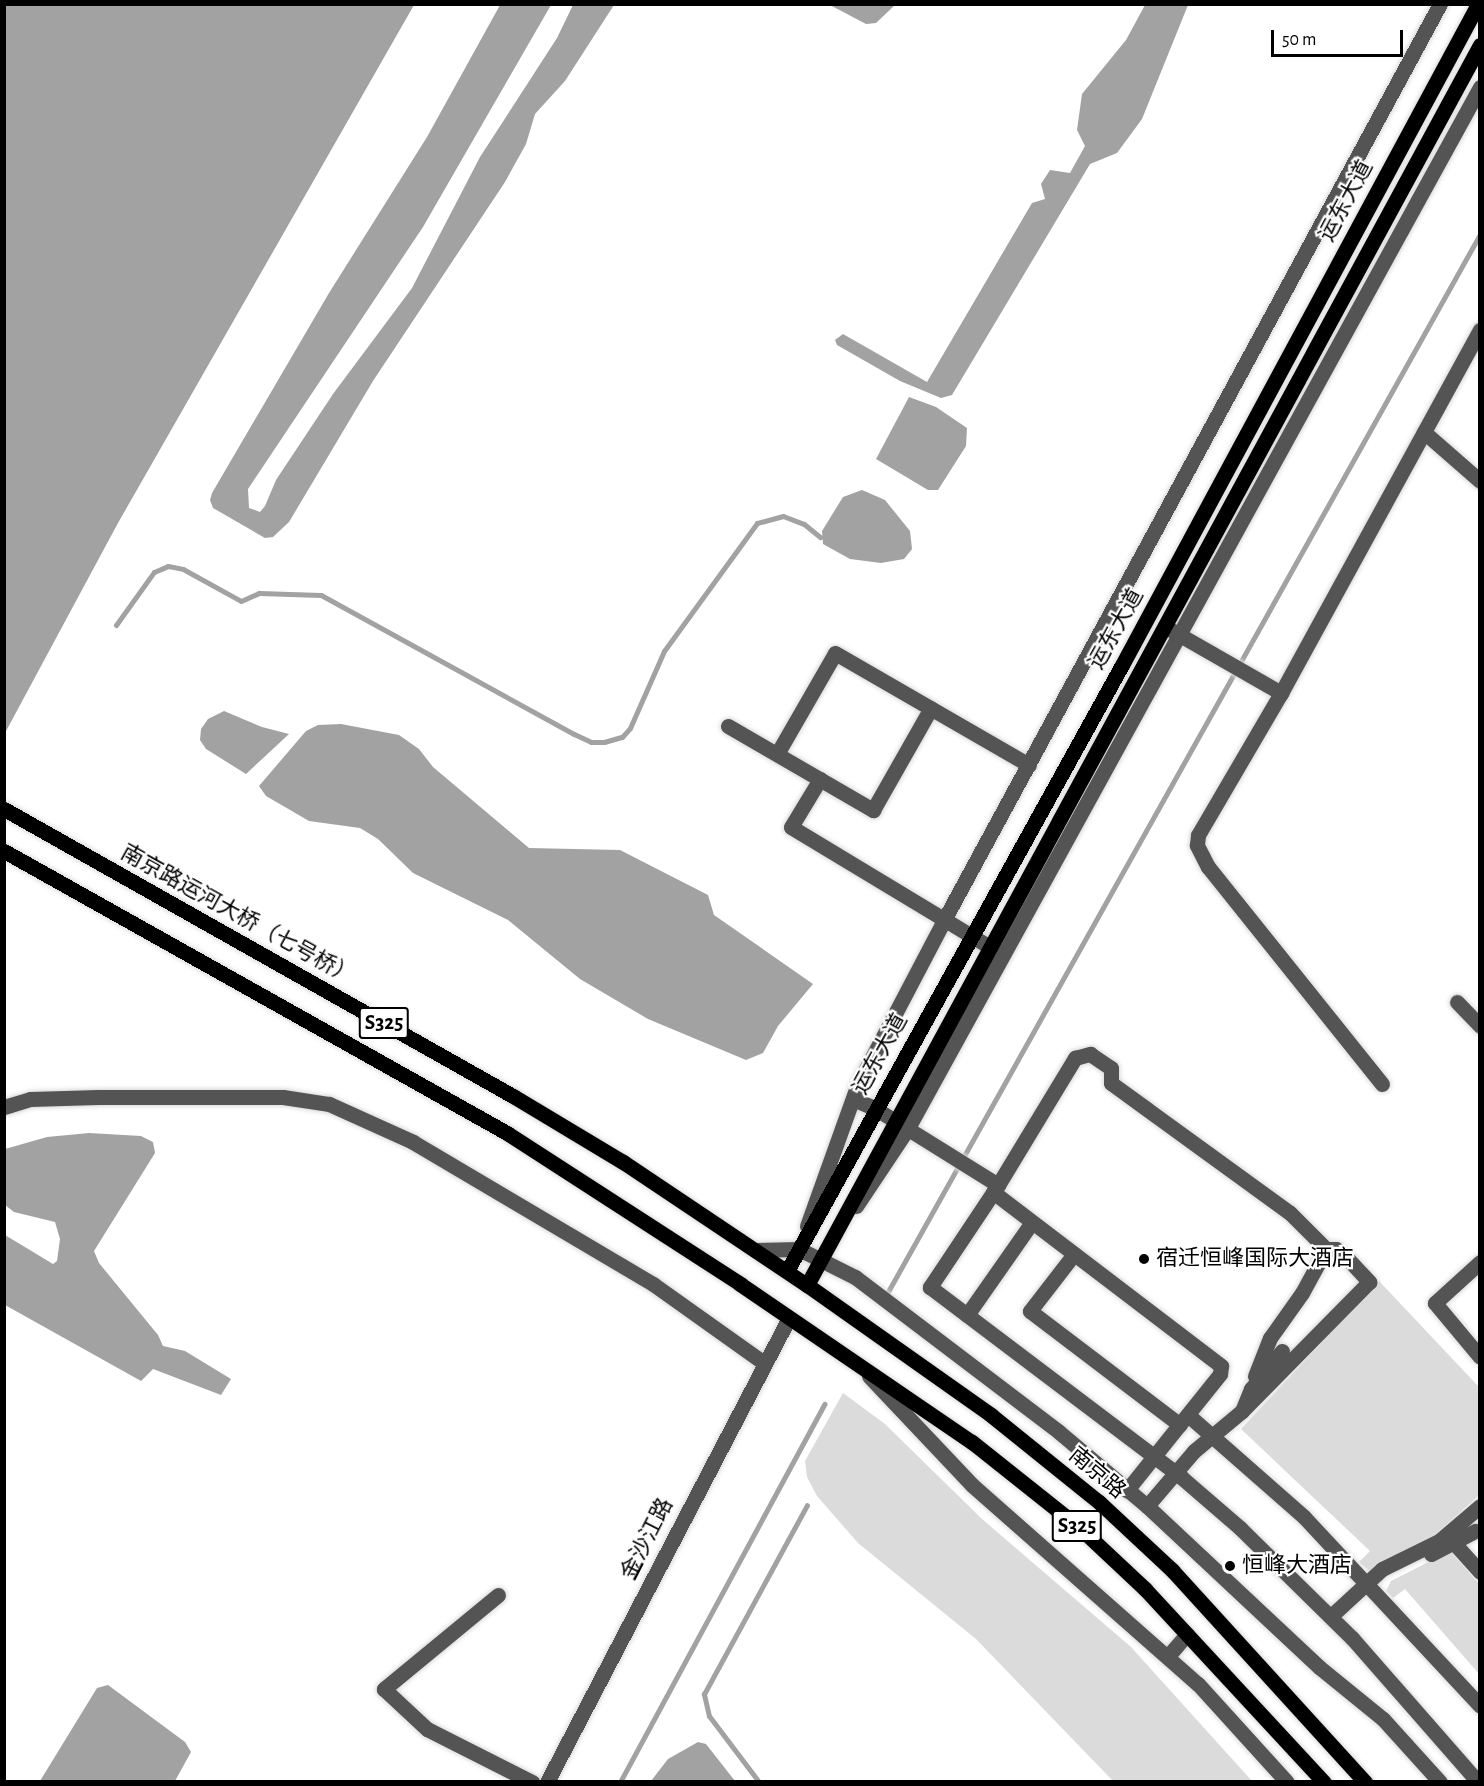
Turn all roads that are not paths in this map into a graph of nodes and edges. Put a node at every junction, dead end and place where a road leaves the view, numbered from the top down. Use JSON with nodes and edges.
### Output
{"nodes":[{"id":1,"x":1440,"y":4,"type":"edge"},
{"id":2,"x":1475,"y":8,"type":"edge"},
{"id":3,"x":1479,"y":45,"type":"edge"},
{"id":4,"x":1479,"y":87,"type":"edge"},
{"id":5,"x":1479,"y":330,"type":"edge"},
{"id":6,"x":1424,"y":432,"type":"junction"},
{"id":7,"x":1479,"y":481,"type":"edge"},
{"id":8,"x":1163,"y":626,"type":"junction"},
{"id":9,"x":1179,"y":635,"type":"junction"},
{"id":10,"x":1281,"y":693,"type":"junction"},
{"id":11,"x":931,"y":708,"type":"junction"},
{"id":12,"x":728,"y":726,"type":"dead end"},
{"id":13,"x":777,"y":754,"type":"junction"},
{"id":14,"x":1029,"y":765,"type":"junction"},
{"id":15,"x":819,"y":779,"type":"junction"},
{"id":16,"x":4,"y":809,"type":"edge"},
{"id":17,"x":4,"y":851,"type":"edge"},
{"id":18,"x":944,"y":920,"type":"junction"},
{"id":19,"x":971,"y":936,"type":"junction"},
{"id":20,"x":990,"y":947,"type":"junction"},
{"id":21,"x":1457,"y":1002,"type":"dead end"},
{"id":22,"x":1479,"y":1026,"type":"edge"},
{"id":23,"x":1383,"y":1084,"type":"dead end"},
{"id":24,"x":853,"y":1099,"type":"junction"},
{"id":25,"x":4,"y":1107,"type":"edge"},
{"id":26,"x":876,"y":1108,"type":"junction"},
{"id":27,"x":902,"y":1125,"type":"junction"},
{"id":28,"x":995,"y":1189,"type":"junction"},
{"id":29,"x":1032,"y":1222,"type":"junction"},
{"id":30,"x":799,"y":1249,"type":"junction"},
{"id":31,"x":1326,"y":1249,"type":"junction"},
{"id":32,"x":755,"y":1250,"type":"junction"},
{"id":33,"x":1074,"y":1254,"type":"junction"},
{"id":34,"x":822,"y":1259,"type":"junction"},
{"id":35,"x":1479,"y":1262,"type":"edge"},
{"id":36,"x":787,"y":1271,"type":"junction"},
{"id":37,"x":807,"y":1285,"type":"junction"},
{"id":38,"x":967,"y":1315,"type":"junction"},
{"id":39,"x":789,"y":1318,"type":"junction"},
{"id":40,"x":1282,"y":1351,"type":"dead end"},
{"id":41,"x":1479,"y":1357,"type":"edge"},
{"id":42,"x":764,"y":1363,"type":"junction"},
{"id":43,"x":859,"y":1365,"type":"junction"},
{"id":44,"x":1251,"y":1389,"type":"junction"},
{"id":45,"x":1242,"y":1411,"type":"junction"},
{"id":46,"x":1184,"y":1420,"type":"junction"},
{"id":47,"x":1213,"y":1436,"type":"junction"},
{"id":48,"x":1155,"y":1457,"type":"junction"},
{"id":49,"x":1175,"y":1472,"type":"junction"},
{"id":50,"x":1127,"y":1490,"type":"junction"},
{"id":51,"x":1147,"y":1506,"type":"junction"},
{"id":52,"x":1479,"y":1506,"type":"edge"},
{"id":53,"x":1474,"y":1532,"type":"dead end"},
{"id":54,"x":1454,"y":1543,"type":"junction"},
{"id":55,"x":1479,"y":1572,"type":"edge"},
{"id":56,"x":1371,"y":1585,"type":"junction"},
{"id":57,"x":498,"y":1596,"type":"dead end"},
{"id":58,"x":1335,"y":1620,"type":"junction"},
{"id":59,"x":1187,"y":1634,"type":"junction"},
{"id":60,"x":1168,"y":1656,"type":"junction"},
{"id":61,"x":1479,"y":1706,"type":"edge"},
{"id":62,"x":532,"y":1782,"type":"edge"},
{"id":63,"x":547,"y":1782,"type":"edge"},
{"id":64,"x":1287,"y":1782,"type":"edge"},
{"id":65,"x":1324,"y":1782,"type":"edge"},
{"id":66,"x":1365,"y":1782,"type":"edge"},
{"id":67,"x":1440,"y":1782,"type":"edge"},
{"id":68,"x":1478,"y":1782,"type":"edge"}],
"edges":[{"from":1,"to":14,"type":"street"},
{"from":2,"to":19,"type":"main road","name":"运东大道"},
{"from":3,"to":8,"type":"main road","name":"运东大道"},
{"from":4,"to":9,"type":"street"},
{"from":5,"to":6,"type":"street"},
{"from":6,"to":7,"type":"street"},
{"from":6,"to":10,"type":"street"},
{"from":8,"to":9,"type":"street"},
{"from":8,"to":20,"type":"main road","name":"运东大道"},
{"from":9,"to":10,"type":"street"},
{"from":9,"to":27,"type":"street"},
{"from":10,"to":23,"type":"street"},
{"from":11,"to":13,"type":"street"},
{"from":11,"to":14,"type":"street"},
{"from":11,"to":15,"type":"street"},
{"from":12,"to":13,"type":"street"},
{"from":13,"to":15,"type":"street"},
{"from":14,"to":18,"type":"street"},
{"from":15,"to":18,"type":"street"},
{"from":16,"to":32,"type":"main road","name":"南京路运河大桥（七号桥）","number":"S325"},
{"from":17,"to":39,"type":"main road","number":"S325"},
{"from":18,"to":19,"type":"street"},
{"from":18,"to":24,"type":"street"},
{"from":19,"to":20,"type":"street"},
{"from":19,"to":26,"type":"main road","name":"运东大道"},
{"from":20,"to":27,"type":"main road","name":"运东大道"},
{"from":21,"to":22,"type":"street"},
{"from":24,"to":26,"type":"street"},
{"from":24,"to":30,"type":"street"},
{"from":25,"to":42,"type":"street"},
{"from":26,"to":27,"type":"street"},
{"from":26,"to":30,"type":"main road","name":"运东大道"},
{"from":27,"to":28,"type":"street"},
{"from":27,"to":34,"type":"main road","name":"运东大道"},
{"from":28,"to":29,"type":"street"},
{"from":28,"to":31,"type":"street"},
{"from":28,"to":38,"type":"street"},
{"from":29,"to":33,"type":"street"},
{"from":29,"to":38,"type":"street"},
{"from":30,"to":32,"type":"street"},
{"from":30,"to":34,"type":"street"},
{"from":30,"to":36,"type":"main road","name":"运东大道"},
{"from":31,"to":44,"type":"street"},
{"from":31,"to":45,"type":"street"},
{"from":32,"to":36,"type":"main road","name":"南京路","number":"S325"},
{"from":33,"to":46,"type":"street"},
{"from":33,"to":46,"type":"street"},
{"from":34,"to":37,"type":"main road","name":"运东大道"},
{"from":34,"to":50,"type":"street"},
{"from":35,"to":41,"type":"street"},
{"from":36,"to":37,"type":"main road","name":"南京路","number":"S325"},
{"from":37,"to":66,"type":"main road","name":"南京路","number":"S325"},
{"from":38,"to":48,"type":"street"},
{"from":39,"to":42,"type":"street","name":"金沙江路"},
{"from":39,"to":43,"type":"main road","number":"S325"},
{"from":40,"to":44,"type":"street"},
{"from":42,"to":63,"type":"street","name":"金沙江路"},
{"from":43,"to":59,"type":"main road","number":"S325"},
{"from":43,"to":60,"type":"street"},
{"from":44,"to":45,"type":"street"},
{"from":45,"to":47,"type":"street"},
{"from":46,"to":47,"type":"street"},
{"from":46,"to":48,"type":"street"},
{"from":47,"to":49,"type":"street"},
{"from":47,"to":56,"type":"street"},
{"from":48,"to":49,"type":"street"},
{"from":48,"to":50,"type":"street"},
{"from":49,"to":51,"type":"street"},
{"from":49,"to":58,"type":"street"},
{"from":50,"to":51,"type":"street"},
{"from":51,"to":67,"type":"street"},
{"from":52,"to":56,"type":"street"},
{"from":53,"to":54,"type":"street"},
{"from":54,"to":55,"type":"street"},
{"from":54,"to":56,"type":"street"},
{"from":56,"to":58,"type":"street"},
{"from":56,"to":61,"type":"street"},
{"from":57,"to":62,"type":"street"},
{"from":58,"to":68,"type":"street"},
{"from":59,"to":60,"type":"street"},
{"from":59,"to":65,"type":"main road","number":"S325"},
{"from":60,"to":64,"type":"street"}]}
